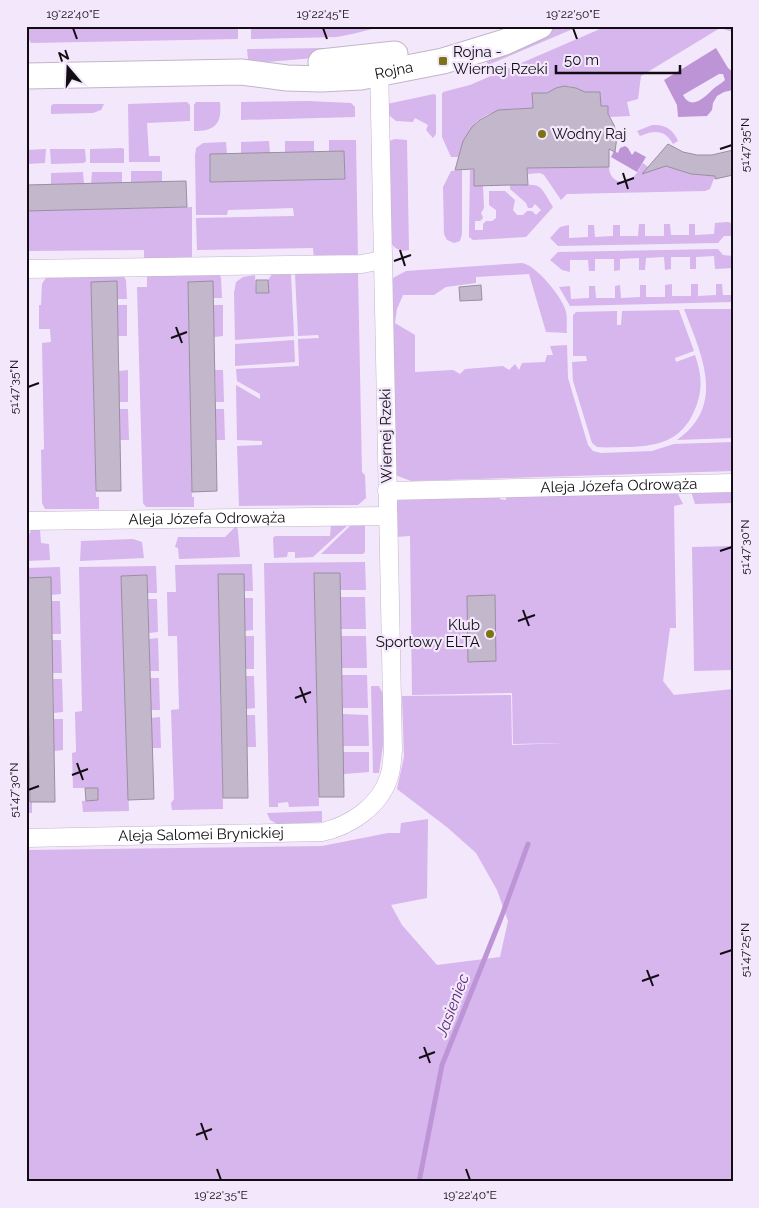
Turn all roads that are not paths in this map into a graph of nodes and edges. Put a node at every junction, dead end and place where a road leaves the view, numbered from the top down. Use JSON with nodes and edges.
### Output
{"nodes":[{"id":1,"x":500,"y":26,"type":"edge"},
{"id":2,"x":540,"y":26,"type":"edge"},
{"id":3,"x":379,"y":66,"type":"junction"},
{"id":4,"x":26,"y":76,"type":"edge"},
{"id":5,"x":382,"y":260,"type":"junction"},
{"id":6,"x":26,"y":269,"type":"edge"},
{"id":7,"x":733,"y":483,"type":"edge"},
{"id":8,"x":387,"y":491,"type":"junction"},
{"id":9,"x":388,"y":516,"type":"junction"},
{"id":10,"x":26,"y":521,"type":"edge"},
{"id":11,"x":369,"y":808,"type":"joint"},
{"id":12,"x":26,"y":838,"type":"edge"}],
"edges":[{"from":1,"to":3,"type":"street","name":"Rojna"},
{"from":2,"to":3,"type":"street","name":"Rojna"},
{"from":3,"to":4,"type":"street","name":"Rojna"},
{"from":3,"to":5,"type":"street","name":"Wiernej Rzeki"},
{"from":5,"to":6,"type":"street"},
{"from":5,"to":8,"type":"street","name":"Wiernej Rzeki"},
{"from":7,"to":8,"type":"street","name":"Aleja Józefa Odrowąża"},
{"from":8,"to":9,"type":"street","name":"Wiernej Rzeki"},
{"from":9,"to":10,"type":"street","name":"Aleja Józefa Odrowąża"},
{"from":9,"to":11,"type":"street","name":"Wiernej Rzeki"},
{"from":11,"to":12,"type":"street","name":"Aleja Salomei Brynickiej"}]}
